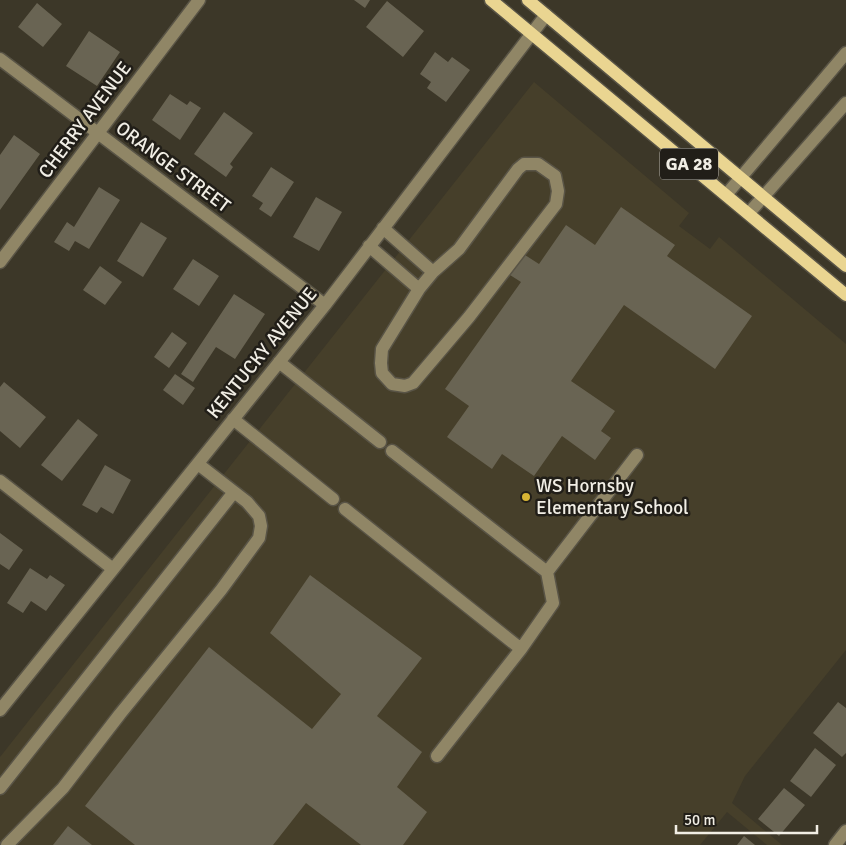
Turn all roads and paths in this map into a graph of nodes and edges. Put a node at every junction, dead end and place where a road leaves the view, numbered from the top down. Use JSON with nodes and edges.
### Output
{"nodes":[{"id":1,"x":199,"y":0,"type":"edge"},
{"id":2,"x":491,"y":0,"type":"edge"},
{"id":3,"x":528,"y":0,"type":"edge"},
{"id":4,"x":546,"y":15,"type":"junction"},
{"id":5,"x":532,"y":34,"type":"junction"},
{"id":6,"x":846,"y":53,"type":"edge"},
{"id":7,"x":0,"y":59,"type":"edge"},
{"id":8,"x":846,"y":103,"type":"edge"},
{"id":9,"x":98,"y":134,"type":"junction"},
{"id":10,"x":745,"y":182,"type":"junction"},
{"id":11,"x":726,"y":195,"type":"junction"},
{"id":12,"x":763,"y":197,"type":"junction"},
{"id":13,"x":749,"y":214,"type":"junction"},
{"id":14,"x":383,"y":228,"type":"junction"},
{"id":15,"x":369,"y":246,"type":"junction"},
{"id":16,"x":0,"y":262,"type":"edge"},
{"id":17,"x":846,"y":266,"type":"edge"},
{"id":18,"x":433,"y":272,"type":"junction"},
{"id":19,"x":419,"y":289,"type":"junction"},
{"id":20,"x":846,"y":295,"type":"edge"},
{"id":21,"x":325,"y":305,"type":"junction"},
{"id":22,"x":279,"y":362,"type":"junction"},
{"id":23,"x":233,"y":419,"type":"junction"},
{"id":24,"x":380,"y":442,"type":"dead end"},
{"id":25,"x":392,"y":452,"type":"dead end"},
{"id":26,"x":637,"y":455,"type":"dead end"},
{"id":27,"x":198,"y":464,"type":"junction"},
{"id":28,"x":0,"y":481,"type":"edge"},
{"id":29,"x":234,"y":492,"type":"junction"},
{"id":30,"x":333,"y":499,"type":"dead end"},
{"id":31,"x":345,"y":509,"type":"dead end"},
{"id":32,"x":113,"y":569,"type":"junction"},
{"id":33,"x":547,"y":572,"type":"junction"},
{"id":34,"x":520,"y":649,"type":"junction"},
{"id":35,"x":0,"y":710,"type":"edge"},
{"id":36,"x":437,"y":756,"type":"dead end"},
{"id":37,"x":0,"y":788,"type":"edge"},
{"id":38,"x":846,"y":831,"type":"edge"},
{"id":39,"x":7,"y":845,"type":"edge"},
{"id":40,"x":834,"y":845,"type":"edge"}],
"edges":[{"from":1,"to":9,"type":"street","name":"CHERRY AVENUE"},
{"from":2,"to":5,"type":"main road","number":"GA 28"},
{"from":3,"to":4,"type":"main road","number":"GA 28"},
{"from":4,"to":5,"type":"street","name":"KENTUCKY AVENUE"},
{"from":4,"to":10,"type":"main road","number":"GA 28"},
{"from":5,"to":11,"type":"main road","number":"GA 28"},
{"from":5,"to":14,"type":"street","name":"KENTUCKY AVENUE"},
{"from":6,"to":10,"type":"street"},
{"from":7,"to":9,"type":"street","name":"ORANGE STREET"},
{"from":8,"to":12,"type":"street"},
{"from":9,"to":16,"type":"street","name":"CHERRY AVENUE"},
{"from":9,"to":21,"type":"street","name":"ORANGE STREET"},
{"from":10,"to":11,"type":"street"},
{"from":10,"to":12,"type":"main road"},
{"from":11,"to":13,"type":"main road","number":"GA 28"},
{"from":12,"to":13,"type":"street"},
{"from":12,"to":17,"type":"main road"},
{"from":13,"to":20,"type":"main road","number":"GA 28"},
{"from":14,"to":15,"type":"street","name":"KENTUCKY AVENUE"},
{"from":14,"to":18,"type":"street"},
{"from":15,"to":19,"type":"street"},
{"from":15,"to":21,"type":"street","name":"KENTUCKY AVENUE"},
{"from":18,"to":19,"type":"street"},
{"from":18,"to":19,"type":"street"},
{"from":21,"to":22,"type":"street","name":"KENTUCKY AVENUE"},
{"from":22,"to":23,"type":"street","name":"KENTUCKY AVENUE"},
{"from":22,"to":24,"type":"street"},
{"from":23,"to":27,"type":"street","name":"KENTUCKY AVENUE"},
{"from":23,"to":30,"type":"street"},
{"from":25,"to":33,"type":"street"},
{"from":26,"to":33,"type":"street"},
{"from":27,"to":29,"type":"street"},
{"from":27,"to":32,"type":"street","name":"KENTUCKY AVENUE"},
{"from":28,"to":32,"type":"street"},
{"from":29,"to":37,"type":"street"},
{"from":29,"to":39,"type":"street"},
{"from":31,"to":34,"type":"street"},
{"from":32,"to":35,"type":"street","name":"KENTUCKY AVENUE"},
{"from":33,"to":34,"type":"street"},
{"from":34,"to":36,"type":"street"},
{"from":38,"to":40,"type":"street"}]}
